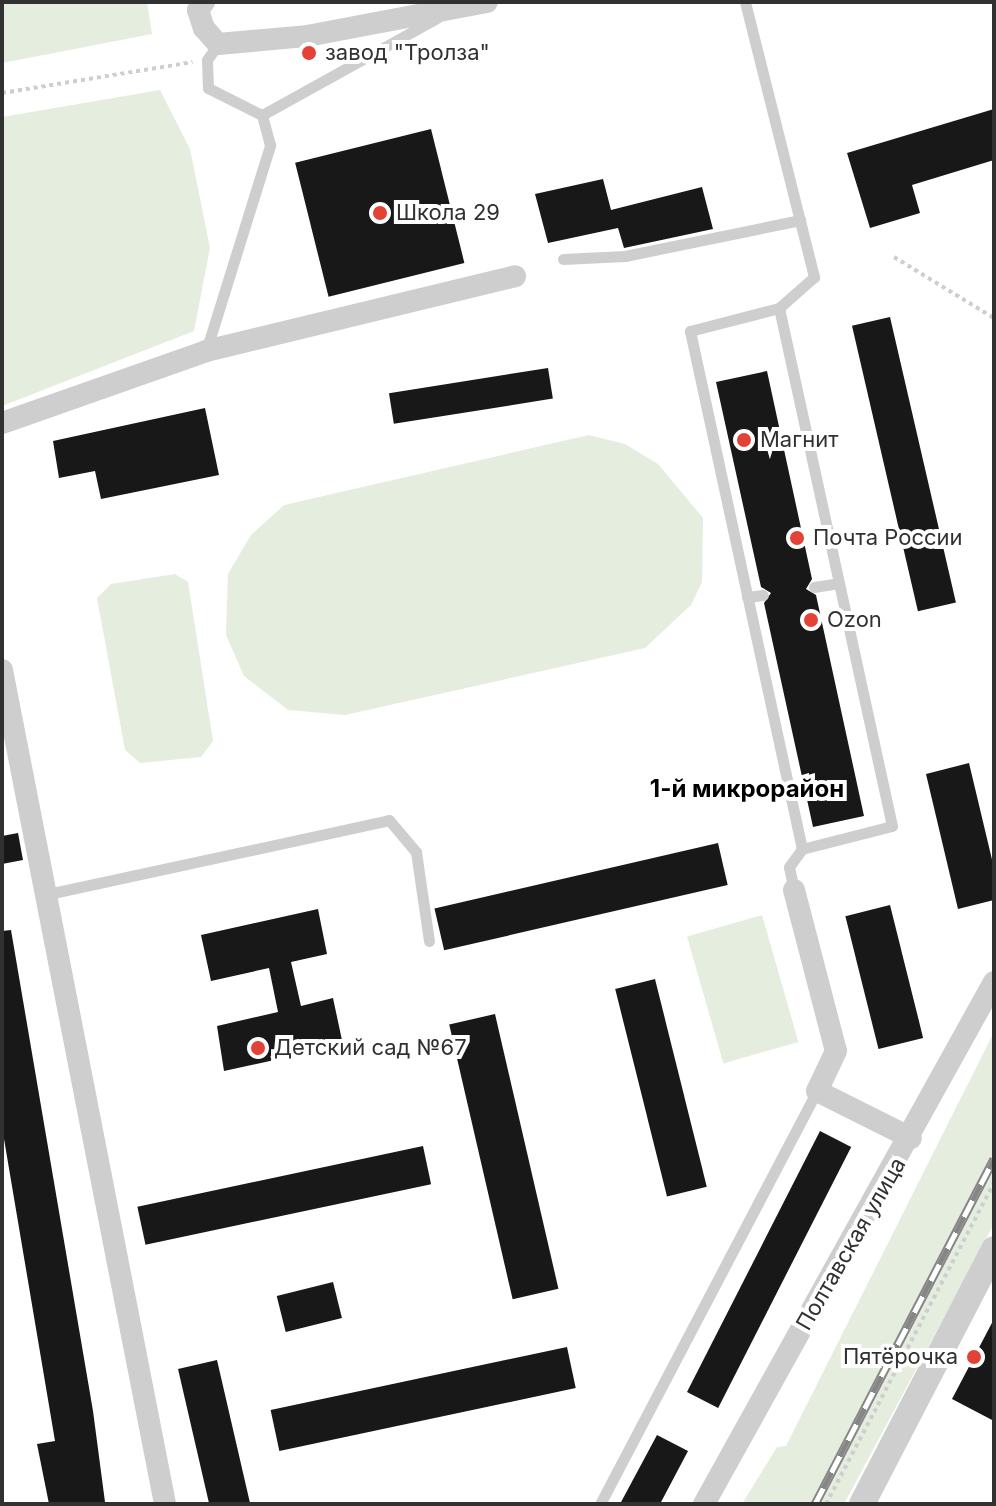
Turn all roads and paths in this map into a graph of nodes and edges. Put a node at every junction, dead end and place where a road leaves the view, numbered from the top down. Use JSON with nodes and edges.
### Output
{"nodes":[{"id":1,"x":204,"y":2,"type":"edge"},
{"id":2,"x":402,"y":2,"type":"edge"},
{"id":3,"x":487,"y":2,"type":"edge"},
{"id":4,"x":745,"y":2,"type":"edge"},
{"id":5,"x":445,"y":14,"type":"junction"},
{"id":6,"x":212,"y":52,"type":"junction"},
{"id":7,"x":2,"y":93,"type":"edge"},
{"id":8,"x":262,"y":115,"type":"junction"},
{"id":9,"x":800,"y":220,"type":"junction"},
{"id":10,"x":894,"y":257,"type":"dead end"},
{"id":11,"x":563,"y":259,"type":"dead end"},
{"id":12,"x":515,"y":276,"type":"dead end"},
{"id":13,"x":779,"y":308,"type":"junction"},
{"id":14,"x":994,"y":318,"type":"edge"},
{"id":15,"x":206,"y":351,"type":"junction"},
{"id":16,"x":2,"y":423,"type":"edge"},
{"id":17,"x":839,"y":583,"type":"junction"},
{"id":18,"x":814,"y":587,"type":"dead end"},
{"id":19,"x":763,"y":595,"type":"dead end"},
{"id":20,"x":747,"y":597,"type":"junction"},
{"id":21,"x":2,"y":670,"type":"edge"},
{"id":22,"x":802,"y":849,"type":"junction"},
{"id":23,"x":794,"y":890,"type":"joint"},
{"id":24,"x":48,"y":894,"type":"junction"},
{"id":25,"x":429,"y":941,"type":"dead end"},
{"id":26,"x":994,"y":982,"type":"edge"},
{"id":27,"x":817,"y":1091,"type":"junction"},
{"id":28,"x":911,"y":1138,"type":"junction"},
{"id":29,"x":994,"y":1182,"type":"edge"},
{"id":30,"x":994,"y":1249,"type":"edge"},
{"id":31,"x":165,"y":1504,"type":"edge"},
{"id":32,"x":600,"y":1504,"type":"edge"},
{"id":33,"x":704,"y":1504,"type":"edge"},
{"id":34,"x":826,"y":1504,"type":"edge"},
{"id":35,"x":862,"y":1504,"type":"edge"}],
"edges":[{"from":1,"to":6,"type":"street"},
{"from":2,"to":5,"type":"street"},
{"from":3,"to":5,"type":"street"},
{"from":4,"to":9,"type":"lane"},
{"from":5,"to":6,"type":"street"},
{"from":5,"to":8,"type":"lane"},
{"from":6,"to":7,"type":"path"},
{"from":6,"to":8,"type":"lane"},
{"from":8,"to":15,"type":"lane"},
{"from":9,"to":11,"type":"lane"},
{"from":9,"to":13,"type":"lane"},
{"from":10,"to":14,"type":"path"},
{"from":12,"to":15,"type":"street"},
{"from":13,"to":17,"type":"lane"},
{"from":13,"to":20,"type":"lane"},
{"from":15,"to":16,"type":"street"},
{"from":17,"to":18,"type":"lane"},
{"from":17,"to":22,"type":"lane"},
{"from":19,"to":20,"type":"lane"},
{"from":20,"to":22,"type":"lane"},
{"from":21,"to":24,"type":"street"},
{"from":22,"to":23,"type":"lane"},
{"from":23,"to":27,"type":"street"},
{"from":24,"to":25,"type":"lane"},
{"from":24,"to":31,"type":"street"},
{"from":26,"to":28,"type":"street","name":"Полтавская улица"},
{"from":27,"to":28,"type":"street"},
{"from":27,"to":32,"type":"lane"},
{"from":28,"to":33,"type":"street","name":"Полтавская улица"},
{"from":29,"to":34,"type":"path"},
{"from":30,"to":35,"type":"street"}]}
